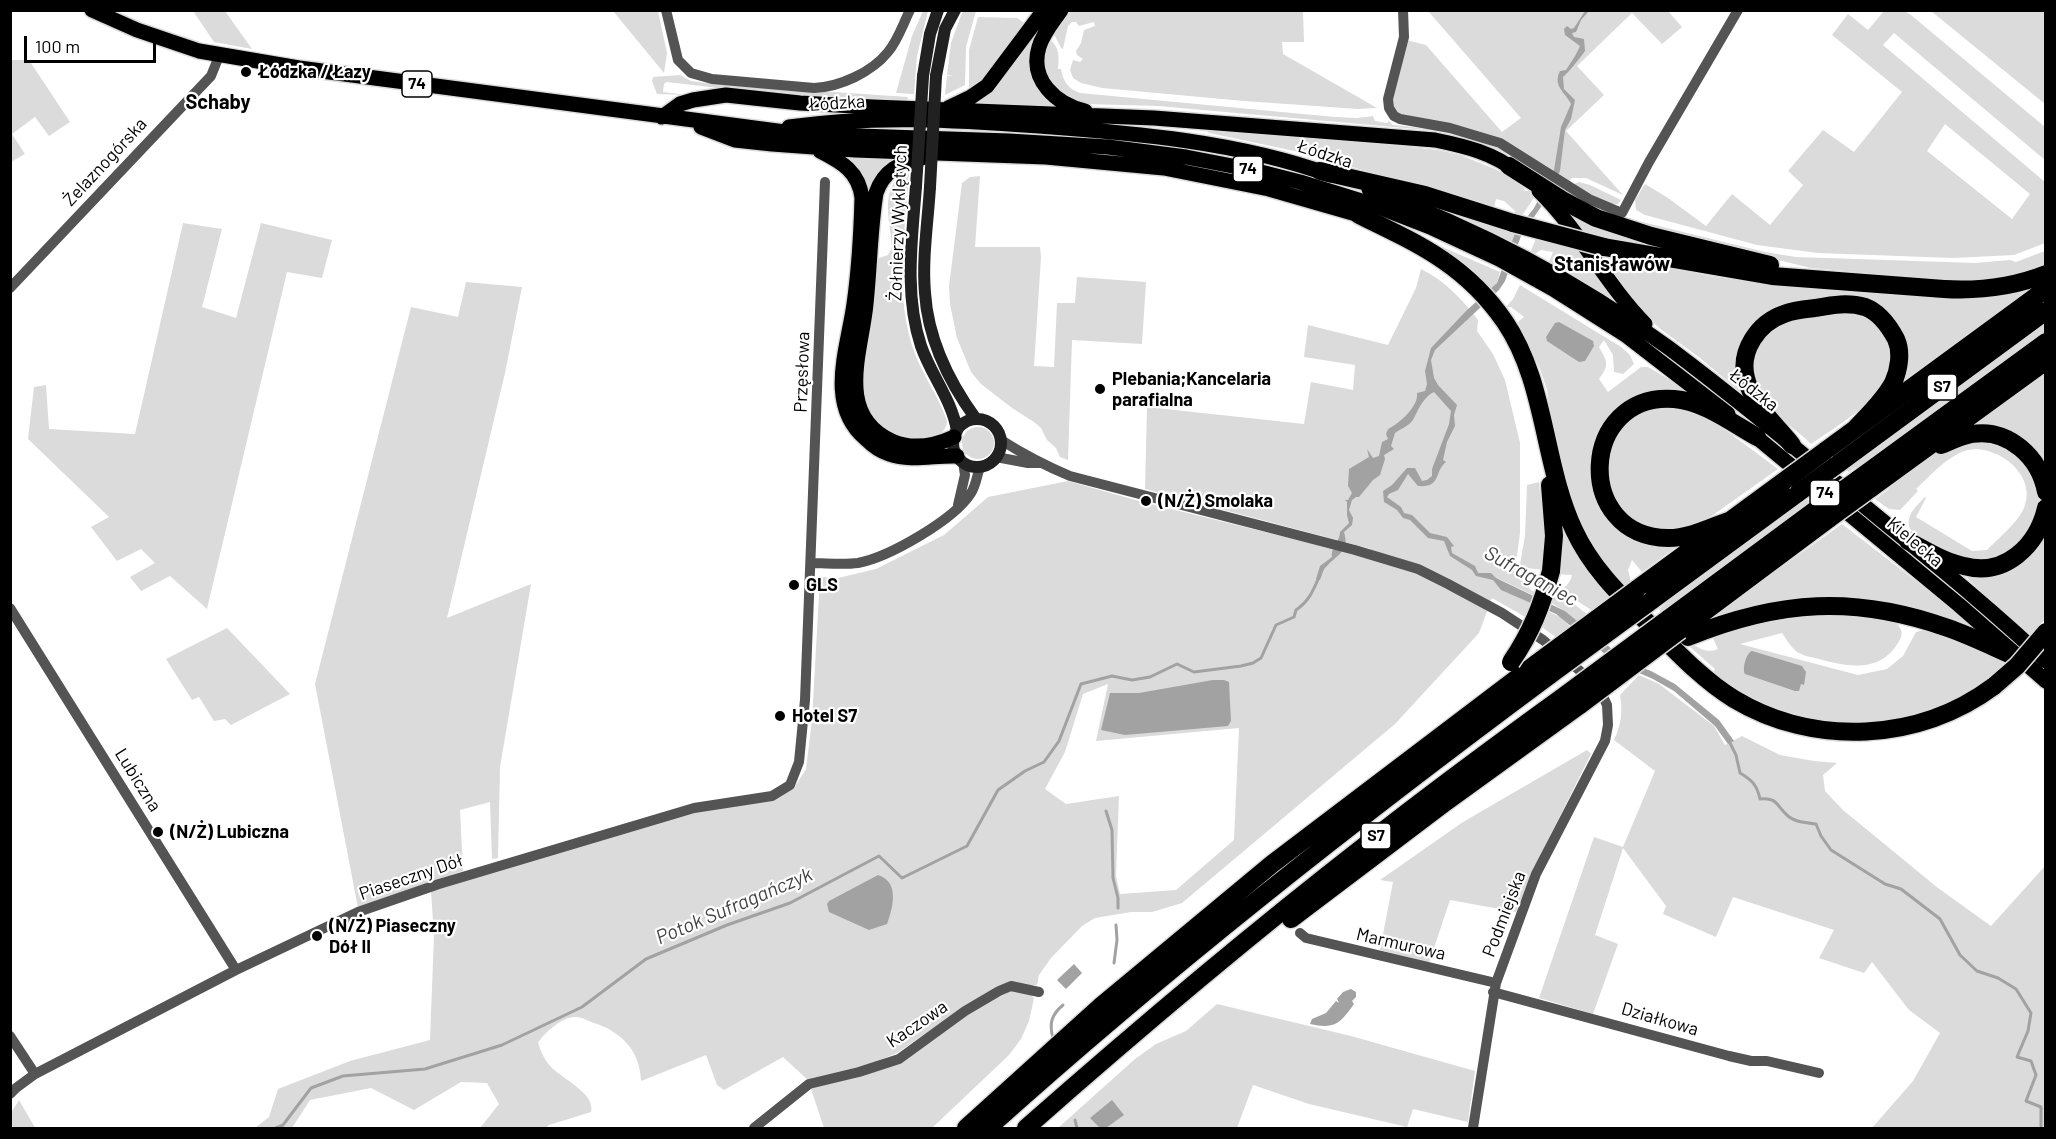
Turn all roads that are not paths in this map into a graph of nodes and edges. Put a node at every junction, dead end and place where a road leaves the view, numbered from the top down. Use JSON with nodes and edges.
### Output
{"nodes":[{"id":1,"x":92,"y":10,"type":"edge"},
{"id":2,"x":666,"y":10,"type":"edge"},
{"id":3,"x":910,"y":10,"type":"edge"},
{"id":4,"x":938,"y":10,"type":"edge"},
{"id":5,"x":955,"y":10,"type":"edge"},
{"id":6,"x":1044,"y":10,"type":"edge"},
{"id":7,"x":1061,"y":10,"type":"edge"},
{"id":8,"x":1403,"y":10,"type":"edge"},
{"id":9,"x":1738,"y":10,"type":"edge"},
{"id":10,"x":219,"y":56,"type":"junction"},
{"id":11,"x":946,"y":110,"type":"junction"},
{"id":12,"x":1109,"y":116,"type":"junction"},
{"id":13,"x":662,"y":117,"type":"junction"},
{"id":14,"x":682,"y":119,"type":"junction"},
{"id":15,"x":775,"y":130,"type":"junction"},
{"id":16,"x":815,"y":148,"type":"junction"},
{"id":17,"x":942,"y":153,"type":"junction"},
{"id":18,"x":1509,"y":166,"type":"joint"},
{"id":19,"x":1320,"y":171,"type":"junction"},
{"id":20,"x":1538,"y":179,"type":"junction"},
{"id":21,"x":825,"y":182,"type":"dead end"},
{"id":22,"x":1564,"y":200,"type":"junction"},
{"id":23,"x":1359,"y":215,"type":"junction"},
{"id":24,"x":865,"y":244,"type":"junction"},
{"id":25,"x":1503,"y":253,"type":"junction"},
{"id":26,"x":863,"y":272,"type":"junction"},
{"id":27,"x":1537,"y":272,"type":"junction"},
{"id":28,"x":2046,"y":274,"type":"edge"},
{"id":29,"x":1841,"y":282,"type":"junction"},
{"id":30,"x":10,"y":288,"type":"edge"},
{"id":31,"x":2046,"y":289,"type":"edge"},
{"id":32,"x":2046,"y":310,"type":"edge"},
{"id":33,"x":2046,"y":342,"type":"edge"},
{"id":34,"x":1668,"y":348,"type":"junction"},
{"id":35,"x":2046,"y":361,"type":"edge"},
{"id":36,"x":976,"y":419,"type":"junction"},
{"id":37,"x":1856,"y":429,"type":"junction"},
{"id":38,"x":956,"y":434,"type":"junction"},
{"id":39,"x":1757,"y":437,"type":"junction"},
{"id":40,"x":1545,"y":438,"type":"junction"},
{"id":41,"x":1001,"y":440,"type":"junction"},
{"id":42,"x":1792,"y":446,"type":"junction"},
{"id":43,"x":996,"y":457,"type":"junction"},
{"id":44,"x":1831,"y":458,"type":"junction"},
{"id":45,"x":960,"y":459,"type":"junction"},
{"id":46,"x":1909,"y":460,"type":"junction"},
{"id":47,"x":1040,"y":464,"type":"junction"},
{"id":48,"x":980,"y":467,"type":"junction"},
{"id":49,"x":1864,"y":484,"type":"junction"},
{"id":50,"x":2046,"y":492,"type":"edge"},
{"id":51,"x":2046,"y":508,"type":"edge"},
{"id":52,"x":957,"y":509,"type":"junction"},
{"id":53,"x":1734,"y":519,"type":"junction"},
{"id":54,"x":1908,"y":541,"type":"junction"},
{"id":55,"x":811,"y":563,"type":"junction"},
{"id":56,"x":1644,"y":595,"type":"junction"},
{"id":57,"x":10,"y":608,"type":"edge"},
{"id":58,"x":1679,"y":629,"type":"junction"},
{"id":59,"x":2046,"y":632,"type":"edge"},
{"id":60,"x":2016,"y":657,"type":"junction"},
{"id":61,"x":2046,"y":660,"type":"edge"},
{"id":62,"x":1543,"y":669,"type":"junction"},
{"id":63,"x":2046,"y":681,"type":"edge"},
{"id":64,"x":1574,"y":699,"type":"junction"},
{"id":65,"x":1436,"y":738,"type":"junction"},
{"id":66,"x":751,"y":800,"type":"joint"},
{"id":67,"x":1300,"y":933,"type":"dead end"},
{"id":68,"x":237,"y":970,"type":"junction"},
{"id":69,"x":1495,"y":988,"type":"junction"},
{"id":70,"x":1039,"y":992,"type":"dead end"},
{"id":71,"x":10,"y":1036,"type":"edge"},
{"id":72,"x":1819,"y":1073,"type":"dead end"},
{"id":73,"x":35,"y":1074,"type":"junction"},
{"id":74,"x":10,"y":1094,"type":"edge"},
{"id":75,"x":754,"y":1128,"type":"edge"},
{"id":76,"x":966,"y":1128,"type":"edge"},
{"id":77,"x":988,"y":1128,"type":"edge"},
{"id":78,"x":1026,"y":1128,"type":"edge"},
{"id":79,"x":1473,"y":1128,"type":"edge"}],
"edges":[{"from":1,"to":10,"type":"main road","name":"Łódzka","number":"74"},
{"from":2,"to":3,"type":"street","name":"Łódzka"},
{"from":4,"to":38,"type":"street","name":"Żołnierzy Wyklętych","bridge":true},
{"from":5,"to":36,"type":"street","name":"Żołnierzy Wyklętych","bridge":true},
{"from":6,"to":11,"type":"main road"},
{"from":7,"to":12,"type":"main road"},
{"from":8,"to":20,"type":"street"},
{"from":9,"to":22,"type":"street"},
{"from":10,"to":13,"type":"main road","name":"Łódzka","number":"74"},
{"from":10,"to":30,"type":"street","name":"Żelaznogórska"},
{"from":11,"to":12,"type":"main road"},
{"from":11,"to":13,"type":"main road"},
{"from":12,"to":18,"type":"main road"},
{"from":13,"to":14,"type":"main road","name":"Łódzka","number":"74"},
{"from":14,"to":15,"type":"main road","name":"Łódzka","number":"74"},
{"from":14,"to":16,"type":"main road"},
{"from":15,"to":19,"type":"main road","name":"Łódzka","number":"74"},
{"from":15,"to":25,"type":"main road","name":"Łódzka","number":"74"},
{"from":16,"to":17,"type":"main road","number":"74"},
{"from":16,"to":24,"type":"main road"},
{"from":17,"to":23,"type":"main road","number":"74"},
{"from":17,"to":24,"type":"main road"},
{"from":18,"to":20,"type":"highway"},
{"from":19,"to":25,"type":"main road","name":"Łódzka","number":"74"},
{"from":19,"to":29,"type":"highway","bridge":true},
{"from":20,"to":22,"type":"highway"},
{"from":21,"to":55,"type":"street","name":"Przęsłowa"},
{"from":22,"to":29,"type":"highway"},
{"from":22,"to":34,"type":"main road"},
{"from":23,"to":25,"type":"main road","number":"74"},
{"from":23,"to":40,"type":"highway"},
{"from":24,"to":26,"type":"main road"},
{"from":25,"to":27,"type":"main road","name":"Łódzka","number":"74"},
{"from":26,"to":38,"type":"main road"},
{"from":26,"to":45,"type":"main road"},
{"from":27,"to":34,"type":"main road","name":"Łódzka","number":"74"},
{"from":27,"to":39,"type":"main road","name":"Łódzka","number":"74"},
{"from":28,"to":29,"type":"highway"},
{"from":31,"to":37,"type":"highway"},
{"from":32,"to":44,"type":"highway","number":"S7"},
{"from":33,"to":49,"type":"highway","number":"S7"},
{"from":34,"to":42,"type":"main road","name":"Łódzka","number":"74"},
{"from":35,"to":46,"type":"highway"},
{"from":36,"to":38,"type":"street"},
{"from":36,"to":41,"type":"street"},
{"from":37,"to":42,"type":"highway"},
{"from":37,"to":44,"type":"highway"},
{"from":38,"to":45,"type":"street"},
{"from":39,"to":53,"type":"highway"},
{"from":39,"to":60,"type":"main road","name":"Kielecka","number":"74"},
{"from":40,"to":59,"type":"highway","bridge":true},
{"from":40,"to":65,"type":"highway","bridge":true},
{"from":41,"to":43,"type":"street"},
{"from":41,"to":47,"type":"street"},
{"from":42,"to":54,"type":"main road","name":"Kielecka","number":"74"},
{"from":43,"to":47,"type":"street"},
{"from":43,"to":48,"type":"street"},
{"from":44,"to":53,"type":"highway","bridge":true},
{"from":44,"to":56,"type":"highway","number":"S7","bridge":true},
{"from":45,"to":48,"type":"street"},
{"from":45,"to":52,"type":"street"},
{"from":46,"to":49,"type":"highway"},
{"from":46,"to":50,"type":"highway"},
{"from":47,"to":69,"type":"street","name":"Podmiejska"},
{"from":48,"to":52,"type":"street"},
{"from":49,"to":58,"type":"highway","number":"S7","bridge":true},
{"from":51,"to":54,"type":"highway"},
{"from":52,"to":55,"type":"street"},
{"from":53,"to":56,"type":"highway"},
{"from":54,"to":61,"type":"main road","name":"Kielecka","number":"74"},
{"from":55,"to":66,"type":"street","name":"Przęsłowa"},
{"from":56,"to":62,"type":"highway","number":"S7","bridge":true},
{"from":57,"to":68,"type":"street","name":"Lubiczna"},
{"from":58,"to":60,"type":"highway"},
{"from":58,"to":64,"type":"highway","number":"S7","bridge":true},
{"from":58,"to":64,"type":"highway","bridge":true},
{"from":60,"to":63,"type":"main road","name":"Kielecka","number":"74"},
{"from":62,"to":65,"type":"highway"},
{"from":62,"to":77,"type":"highway","number":"S7"},
{"from":64,"to":78,"type":"highway"},
{"from":65,"to":76,"type":"highway"},
{"from":66,"to":68,"type":"street","name":"Piaseczny Dół"},
{"from":67,"to":69,"type":"street","name":"Marmurowa"},
{"from":68,"to":73,"type":"street","name":"Piaseczny Dół"},
{"from":69,"to":72,"type":"street","name":"Działkowa"},
{"from":69,"to":79,"type":"street","name":"Podmiejska"},
{"from":70,"to":75,"type":"street","name":"Kaczowa"},
{"from":71,"to":73,"type":"street"},
{"from":73,"to":74,"type":"street","name":"Piaseczny Dół"}]}
